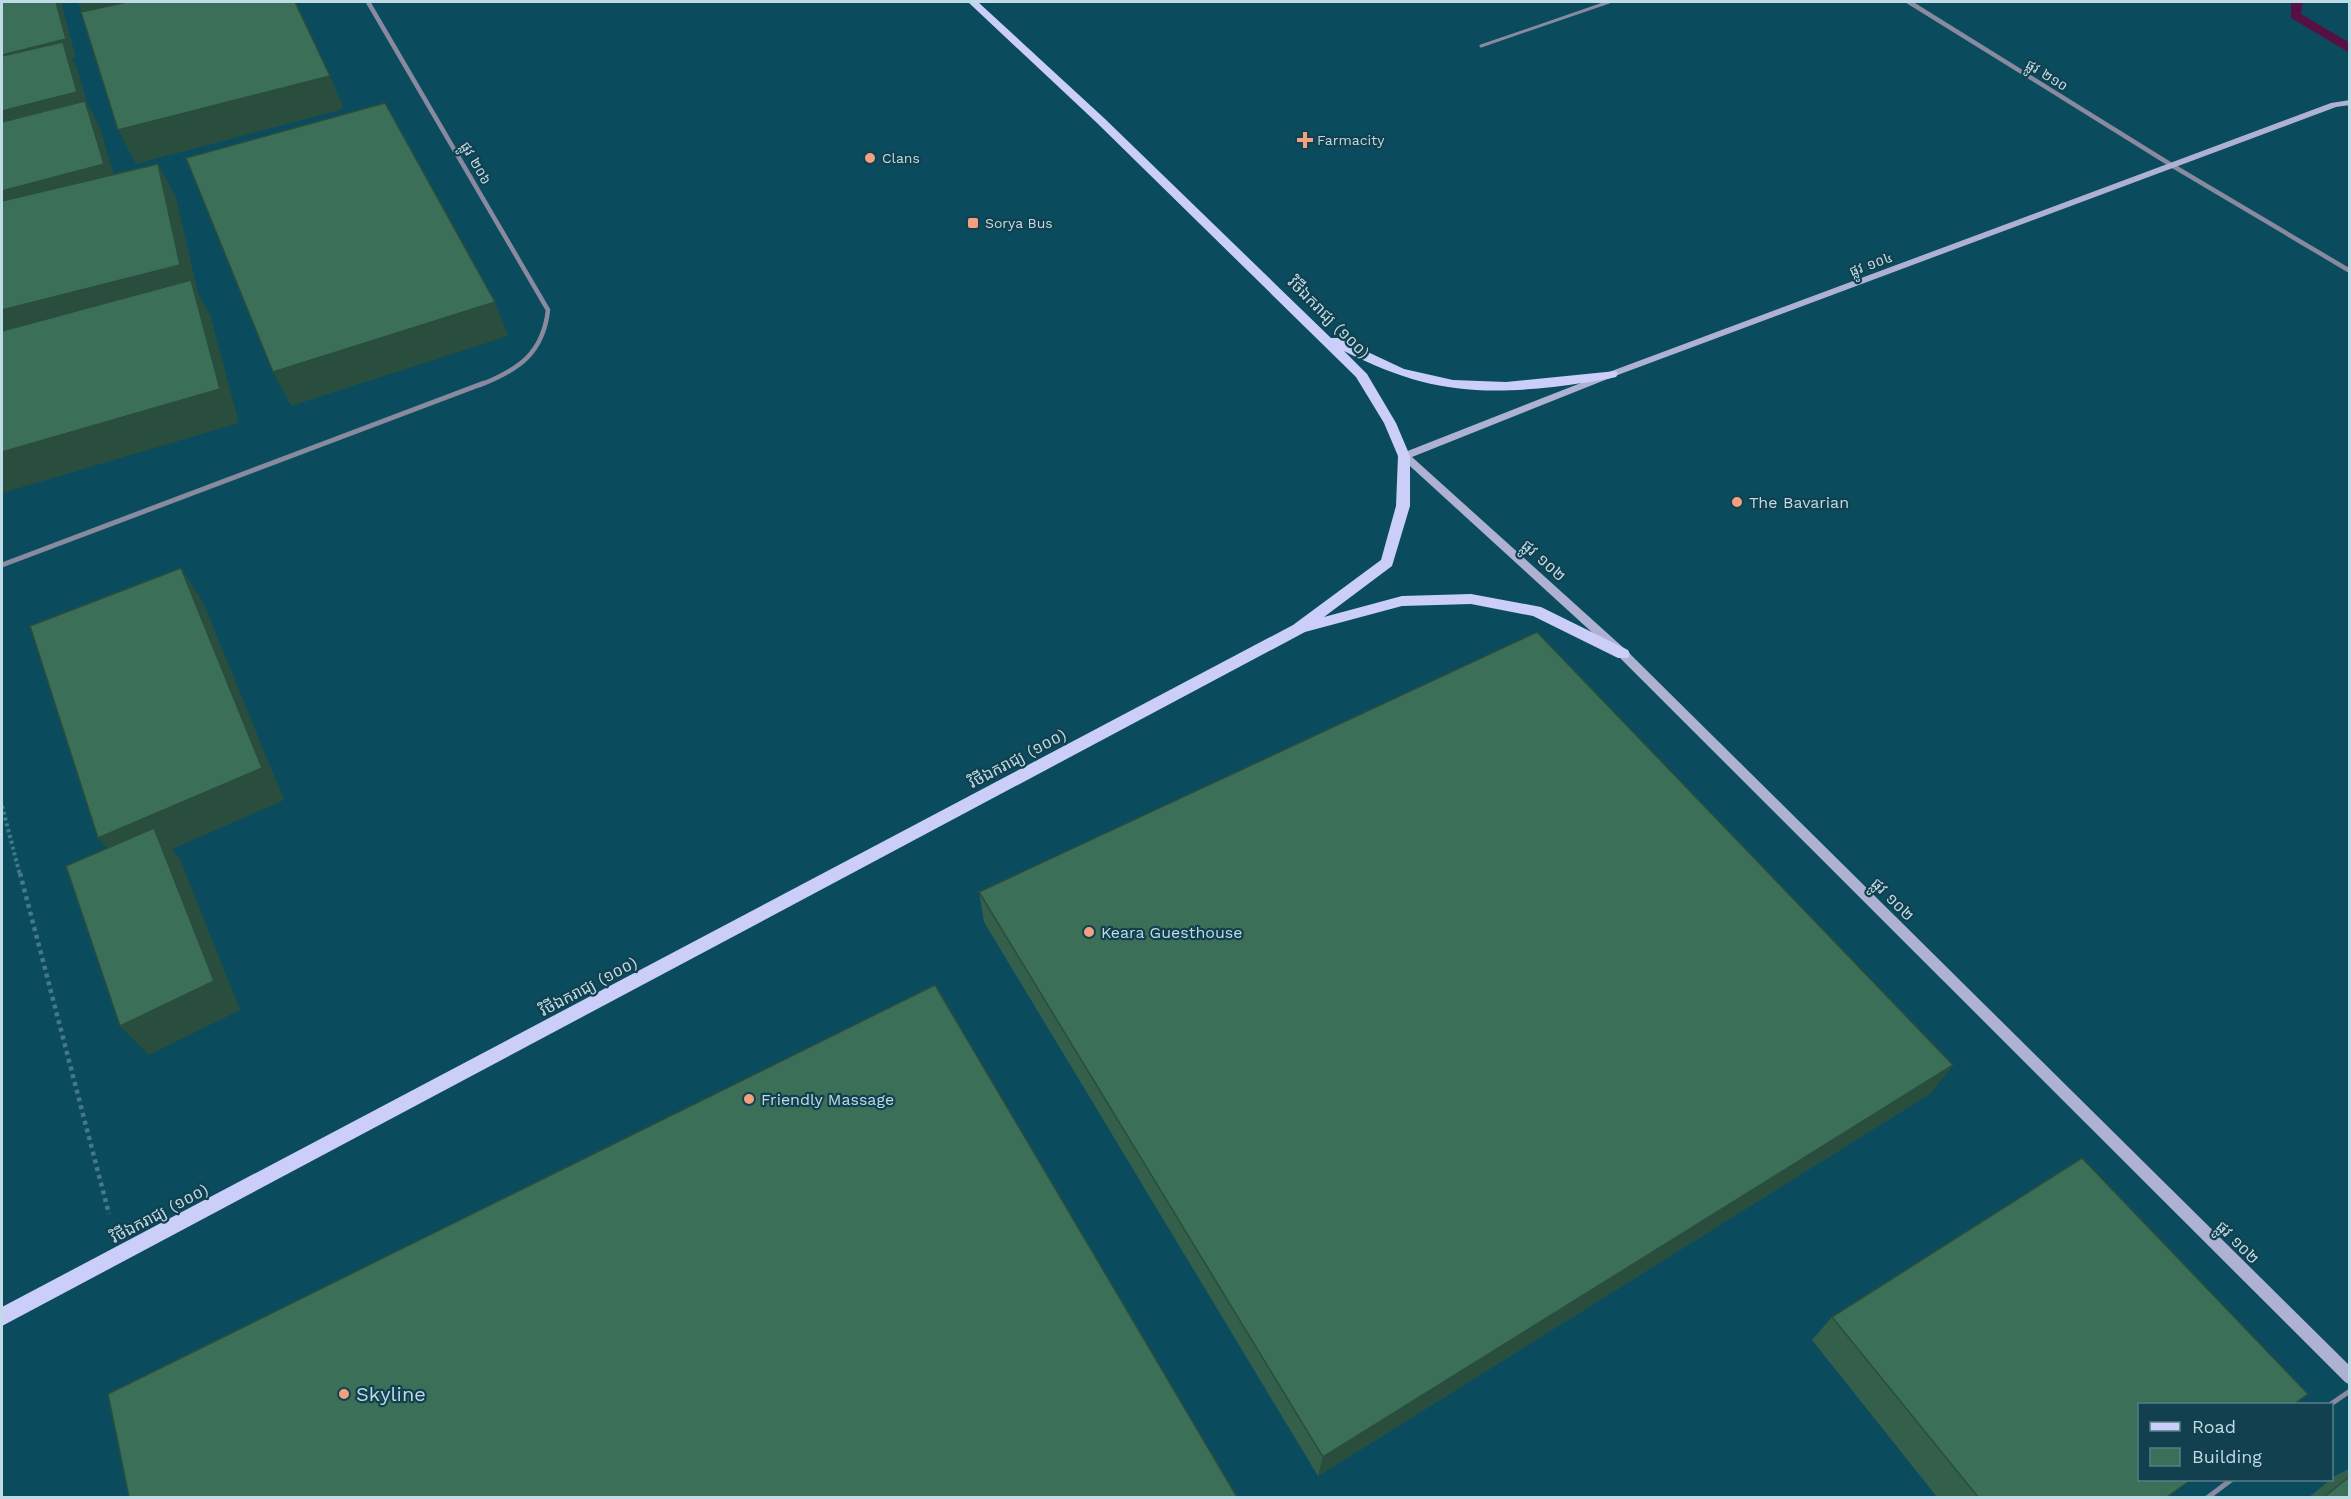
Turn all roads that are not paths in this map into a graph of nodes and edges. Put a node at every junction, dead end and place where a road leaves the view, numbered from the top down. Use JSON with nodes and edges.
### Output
{"nodes":[{"id":1,"x":368,"y":2,"type":"edge"},
{"id":2,"x":973,"y":2,"type":"edge"},
{"id":3,"x":1609,"y":2,"type":"edge"},
{"id":4,"x":1910,"y":2,"type":"edge"},
{"id":5,"x":1481,"y":46,"type":"dead end"},
{"id":6,"x":2349,"y":102,"type":"edge"},
{"id":7,"x":2173,"y":166,"type":"junction"},
{"id":8,"x":2349,"y":272,"type":"edge"},
{"id":9,"x":1323,"y":336,"type":"junction"},
{"id":10,"x":1612,"y":374,"type":"junction"},
{"id":11,"x":1404,"y":456,"type":"junction"},
{"id":12,"x":2,"y":565,"type":"edge"},
{"id":13,"x":1298,"y":629,"type":"junction"},
{"id":14,"x":1623,"y":654,"type":"junction"},
{"id":15,"x":2,"y":1317,"type":"edge"},
{"id":16,"x":2349,"y":1377,"type":"edge"},
{"id":17,"x":2349,"y":1390,"type":"edge"},
{"id":18,"x":2332,"y":1403,"type":"edge"},
{"id":19,"x":2228,"y":1481,"type":"edge"},
{"id":20,"x":2207,"y":1497,"type":"edge"}],
"edges":[{"from":1,"to":12,"type":"street","name":"ផ្លូវ ២០៦"},
{"from":2,"to":9,"type":"main road","name":"វិថីឯករាជ្យ (១០០)"},
{"from":3,"to":5,"type":"lane"},
{"from":4,"to":7,"type":"street","name":"ផ្លូវ ២១០"},
{"from":6,"to":7,"type":"street","name":"ផ្លូវ ១០៤"},
{"from":7,"to":8,"type":"street","name":"ផ្លូវ ២១០"},
{"from":7,"to":10,"type":"street","name":"ផ្លូវ ១០៤"},
{"from":9,"to":10,"type":"main road"},
{"from":9,"to":11,"type":"main road","name":"វិថីឯករាជ្យ (១០០)"},
{"from":10,"to":11,"type":"street","name":"ផ្លូវ ១០៤"},
{"from":11,"to":13,"type":"main road","name":"វិថីឯករាជ្យ (១០០)"},
{"from":11,"to":14,"type":"street","name":"ផ្លូវ ១០២"},
{"from":13,"to":14,"type":"main road"},
{"from":13,"to":15,"type":"main road","name":"វិថីឯករាជ្យ (១០០)"},
{"from":14,"to":16,"type":"street","name":"ផ្លូវ ១០២"},
{"from":17,"to":18,"type":"lane"},
{"from":19,"to":20,"type":"lane"}]}
